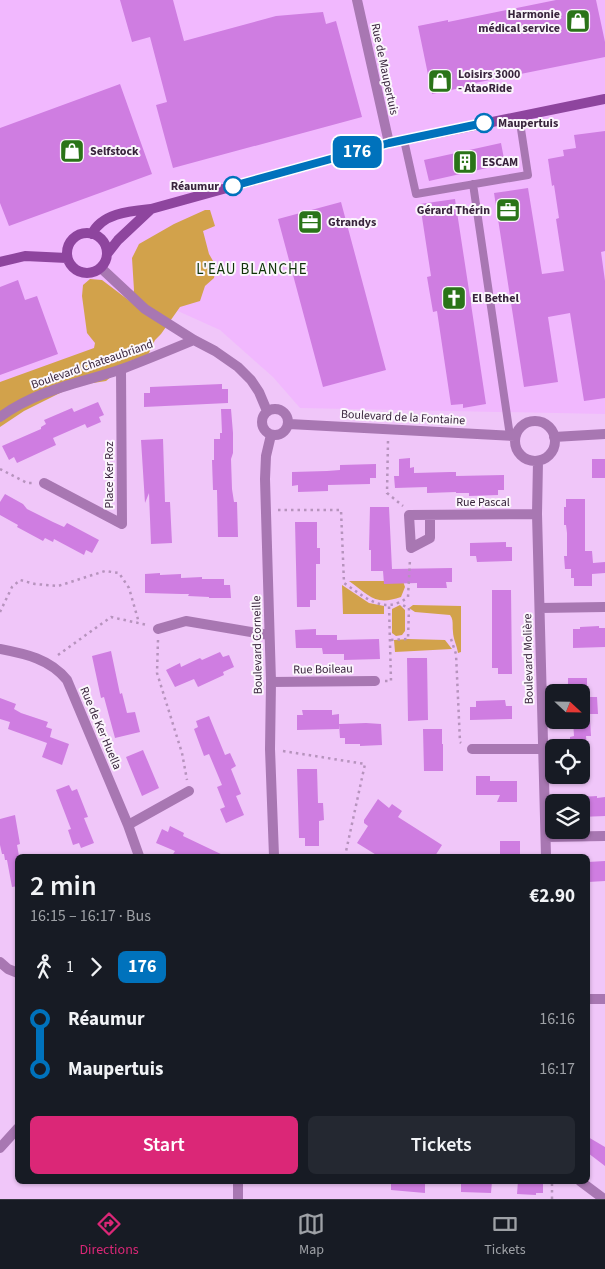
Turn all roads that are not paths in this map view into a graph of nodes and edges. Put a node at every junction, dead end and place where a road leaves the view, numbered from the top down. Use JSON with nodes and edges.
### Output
{"nodes":[{"id":1,"x":357,"y":0,"type":"edge"},
{"id":2,"x":605,"y":99,"type":"edge"},
{"id":3,"x":519,"y":116,"type":"junction"},
{"id":4,"x":404,"y":140,"type":"junction"},
{"id":5,"x":389,"y":143,"type":"junction"},
{"id":6,"x":473,"y":184,"type":"junction"},
{"id":7,"x":152,"y":209,"type":"junction"},
{"id":8,"x":92,"y":234,"type":"junction"},
{"id":9,"x":107,"y":254,"type":"junction"},
{"id":10,"x":68,"y":258,"type":"junction"},
{"id":11,"x":0,"y":262,"type":"edge"},
{"id":12,"x":101,"y":268,"type":"junction"},
{"id":13,"x":194,"y":340,"type":"junction"},
{"id":14,"x":121,"y":369,"type":"junction"},
{"id":15,"x":267,"y":411,"type":"junction"},
{"id":16,"x":0,"y":417,"type":"edge"},
{"id":17,"x":289,"y":424,"type":"junction"},
{"id":18,"x":605,"y":434,"type":"edge"},
{"id":19,"x":272,"y":435,"type":"junction"},
{"id":20,"x":512,"y":436,"type":"junction"},
{"id":21,"x":554,"y":437,"type":"junction"},
{"id":22,"x":538,"y":461,"type":"junction"},
{"id":23,"x":44,"y":483,"type":"road end"},
{"id":24,"x":537,"y":514,"type":"junction"},
{"id":25,"x":430,"y":515,"type":"junction"},
{"id":26,"x":605,"y":607,"type":"edge"},
{"id":27,"x":540,"y":608,"type":"junction"},
{"id":28,"x":158,"y":629,"type":"road end"},
{"id":29,"x":269,"y":635,"type":"junction"},
{"id":30,"x":0,"y":649,"type":"edge"},
{"id":31,"x":375,"y":681,"type":"road end"},
{"id":32,"x":271,"y":682,"type":"junction"},
{"id":33,"x":472,"y":749,"type":"road end"},
{"id":34,"x":542,"y":749,"type":"junction"},
{"id":35,"x":189,"y":791,"type":"road end"},
{"id":36,"x":545,"y":815,"type":"edge"},
{"id":37,"x":128,"y":825,"type":"junction"},
{"id":38,"x":590,"y":836,"type":"edge"},
{"id":39,"x":605,"y":836,"type":"edge"},
{"id":40,"x":546,"y":839,"type":"edge"},
{"id":41,"x":138,"y":854,"type":"edge"},
{"id":42,"x":274,"y":854,"type":"edge"},
{"id":43,"x":546,"y":854,"type":"edge"},
{"id":44,"x":0,"y":962,"type":"edge"},
{"id":45,"x":15,"y":972,"type":"edge"},
{"id":46,"x":605,"y":999,"type":"edge"},
{"id":47,"x":590,"y":1000,"type":"edge"},
{"id":48,"x":15,"y":1131,"type":"edge"},
{"id":49,"x":0,"y":1148,"type":"edge"},
{"id":50,"x":238,"y":1184,"type":"edge"},
{"id":51,"x":584,"y":1184,"type":"edge"},
{"id":52,"x":238,"y":1199,"type":"edge"},
{"id":53,"x":604,"y":1199,"type":"edge"}],
"edges":[{"from":1,"to":5,"type":"street","name":"Rue de Maupertuis"},
{"from":2,"to":3,"type":"street"},
{"from":3,"to":4,"type":"street"},
{"from":3,"to":6,"type":"lane"},
{"from":4,"to":5,"type":"street"},
{"from":4,"to":6,"type":"lane"},
{"from":5,"to":7,"type":"street"},
{"from":6,"to":20,"type":"lane"},
{"from":7,"to":8,"type":"street"},
{"from":7,"to":9,"type":"street"},
{"from":8,"to":9,"type":"street"},
{"from":8,"to":10,"type":"street"},
{"from":9,"to":12,"type":"street"},
{"from":10,"to":11,"type":"street"},
{"from":10,"to":12,"type":"street"},
{"from":12,"to":13,"type":"street"},
{"from":13,"to":14,"type":"street","name":"Boulevard Chateaubriand"},
{"from":13,"to":15,"type":"street"},
{"from":14,"to":16,"type":"street","name":"Boulevard Chateaubriand"},
{"from":14,"to":23,"type":"street","name":"Place Ker Roz"},
{"from":15,"to":17,"type":"street"},
{"from":15,"to":19,"type":"street"},
{"from":17,"to":19,"type":"street"},
{"from":17,"to":20,"type":"street","name":"Boulevard de la Fontaine"},
{"from":18,"to":21,"type":"street"},
{"from":19,"to":29,"type":"street","name":"Boulevard Corneille"},
{"from":20,"to":21,"type":"street"},
{"from":20,"to":22,"type":"street"},
{"from":21,"to":22,"type":"street"},
{"from":22,"to":24,"type":"street","name":"Boulevard Molière"},
{"from":24,"to":25,"type":"street","name":"Rue Pascal"},
{"from":24,"to":27,"type":"street","name":"Boulevard Molière"},
{"from":25,"to":25,"type":"street","name":"Rue Pascal"},
{"from":26,"to":27,"type":"street"},
{"from":27,"to":34,"type":"street","name":"Boulevard Molière"},
{"from":28,"to":29,"type":"street"},
{"from":29,"to":32,"type":"street","name":"Boulevard Corneille"},
{"from":30,"to":37,"type":"street","name":"Rue de Ker Huella"},
{"from":31,"to":32,"type":"street","name":"Rue Boileau"},
{"from":32,"to":42,"type":"street","name":"Boulevard Corneille"},
{"from":33,"to":34,"type":"street"},
{"from":34,"to":36,"type":"street","name":"Boulevard Molière"},
{"from":35,"to":37,"type":"street"},
{"from":37,"to":41,"type":"street","name":"Rue de Ker Huella"},
{"from":38,"to":39,"type":"street"},
{"from":40,"to":43,"type":"street","name":"Boulevard Molière"},
{"from":44,"to":45,"type":"street"},
{"from":46,"to":47,"type":"street"},
{"from":48,"to":49,"type":"street"},
{"from":50,"to":52,"type":"street"},
{"from":51,"to":53,"type":"street"}]}
